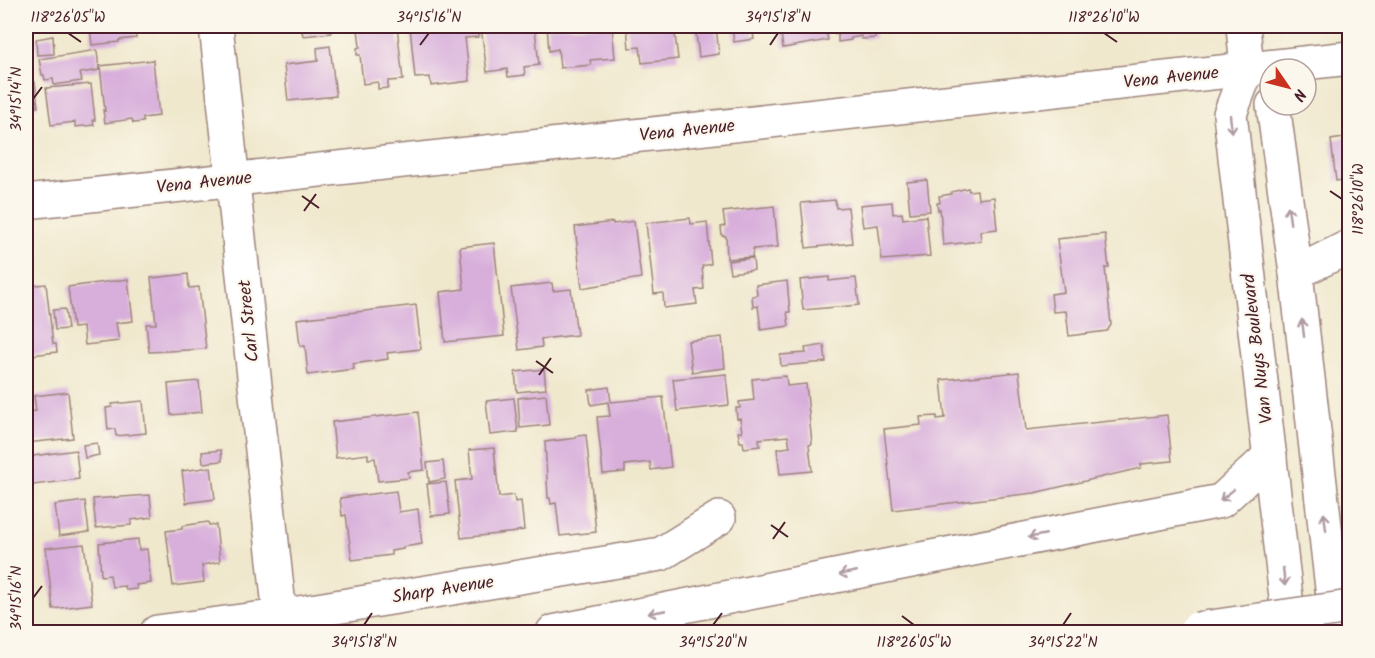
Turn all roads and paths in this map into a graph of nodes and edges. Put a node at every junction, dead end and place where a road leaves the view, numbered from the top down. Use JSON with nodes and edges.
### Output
{"nodes":[{"id":1,"x":216,"y":26,"type":"edge"},
{"id":2,"x":1243,"y":26,"type":"edge"},
{"id":3,"x":1350,"y":58,"type":"edge"},
{"id":4,"x":1247,"y":69,"type":"junction"},
{"id":5,"x":1258,"y":83,"type":"edge"},
{"id":6,"x":1275,"y":117,"type":"edge"},
{"id":7,"x":233,"y":179,"type":"junction"},
{"id":8,"x":26,"y":202,"type":"edge"},
{"id":9,"x":1350,"y":246,"type":"edge"},
{"id":10,"x":1296,"y":273,"type":"junction"},
{"id":11,"x":1270,"y":456,"type":"junction"},
{"id":12,"x":719,"y":518,"type":"dead end"},
{"id":13,"x":1350,"y":607,"type":"edge"},
{"id":14,"x":280,"y":616,"type":"junction"},
{"id":15,"x":1188,"y":631,"type":"edge"},
{"id":16,"x":157,"y":633,"type":"edge"},
{"id":17,"x":553,"y":633,"type":"edge"},
{"id":18,"x":1290,"y":633,"type":"edge"},
{"id":19,"x":1337,"y":633,"type":"edge"}],
"edges":[{"from":1,"to":7,"type":"main road","name":"Carl Street"},
{"from":2,"to":4,"type":"main road","name":"Van Nuys Boulevard"},
{"from":3,"to":4,"type":"main road","name":"Vena Avenue"},
{"from":4,"to":5,"type":"main road"},
{"from":4,"to":7,"type":"main road","name":"Vena Avenue"},
{"from":4,"to":11,"type":"main road","name":"Van Nuys Boulevard","one_way":true},
{"from":10,"to":6,"type":"main road","one_way":true},
{"from":7,"to":8,"type":"main road","name":"Vena Avenue"},
{"from":7,"to":14,"type":"main road","name":"Carl Street"},
{"from":9,"to":10,"type":"main road"},
{"from":19,"to":10,"type":"main road","one_way":true},
{"from":11,"to":17,"type":"main road","one_way":true},
{"from":11,"to":18,"type":"main road","name":"Van Nuys Boulevard","one_way":true},
{"from":12,"to":14,"type":"main road","name":"Sharp Avenue"},
{"from":13,"to":15,"type":"main road","bridge":true},
{"from":14,"to":16,"type":"main road","name":"Sharp Avenue"}]}
